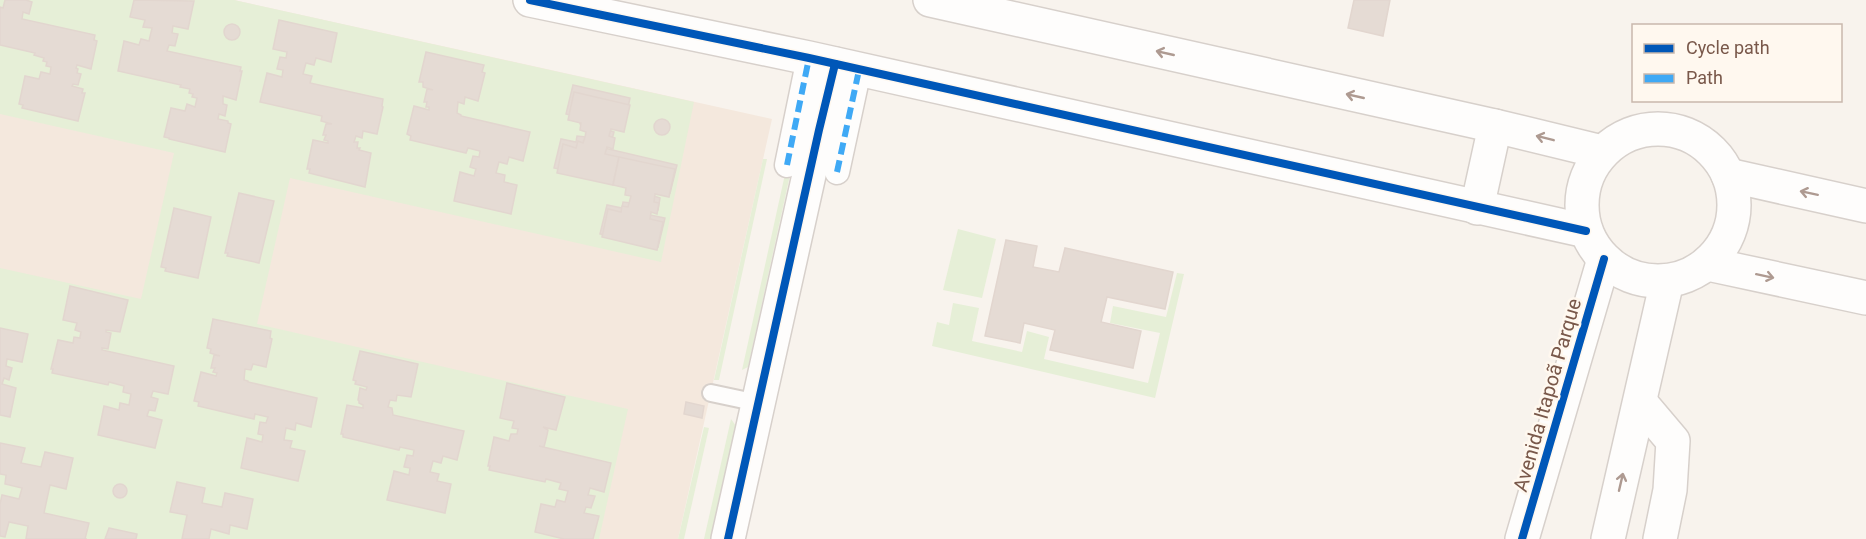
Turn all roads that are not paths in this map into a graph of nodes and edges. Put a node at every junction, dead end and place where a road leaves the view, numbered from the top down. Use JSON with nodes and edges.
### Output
{"nodes":[{"id":1,"x":530,"y":0,"type":"edge"},
{"id":2,"x":930,"y":0,"type":"edge"},
{"id":3,"x":834,"y":64,"type":"junction"},
{"id":4,"x":1495,"y":126,"type":"junction"},
{"id":5,"x":1602,"y":152,"type":"junction"},
{"id":6,"x":787,"y":165,"type":"dead end"},
{"id":7,"x":837,"y":172,"type":"dead end"},
{"id":8,"x":1728,"y":175,"type":"junction"},
{"id":9,"x":1866,"y":206,"type":"edge"},
{"id":10,"x":1478,"y":207,"type":"junction"},
{"id":11,"x":1586,"y":231,"type":"junction"},
{"id":12,"x":1604,"y":259,"type":"junction"},
{"id":13,"x":1708,"y":264,"type":"junction"},
{"id":14,"x":1667,"y":281,"type":"junction"},
{"id":15,"x":1866,"y":298,"type":"edge"},
{"id":16,"x":711,"y":393,"type":"dead end"},
{"id":17,"x":1640,"y":402,"type":"junction"},
{"id":18,"x":758,"y":403,"type":"junction"},
{"id":19,"x":728,"y":539,"type":"edge"},
{"id":20,"x":1522,"y":539,"type":"edge"},
{"id":21,"x":1608,"y":539,"type":"edge"},
{"id":22,"x":1660,"y":539,"type":"edge"}],
"edges":[{"from":1,"to":3,"type":"street"},
{"from":4,"to":2,"type":"street","one_way":true},
{"from":3,"to":6,"type":"street"},
{"from":3,"to":7,"type":"street"},
{"from":3,"to":10,"type":"street"},
{"from":3,"to":18,"type":"street"},
{"from":5,"to":4,"type":"street","one_way":true},
{"from":4,"to":10,"type":"street"},
{"from":5,"to":8,"type":"street"},
{"from":5,"to":11,"type":"street"},
{"from":9,"to":8,"type":"street","one_way":true},
{"from":8,"to":13,"type":"street"},
{"from":10,"to":11,"type":"street"},
{"from":11,"to":12,"type":"street"},
{"from":12,"to":14,"type":"street"},
{"from":12,"to":20,"type":"street","name":"Avenida Itapoã Parque"},
{"from":13,"to":14,"type":"street"},
{"from":13,"to":15,"type":"street","one_way":true},
{"from":14,"to":17,"type":"street"},
{"from":16,"to":18,"type":"lane"},
{"from":21,"to":17,"type":"street","one_way":true},
{"from":17,"to":22,"type":"street"},
{"from":18,"to":19,"type":"street"}]}
